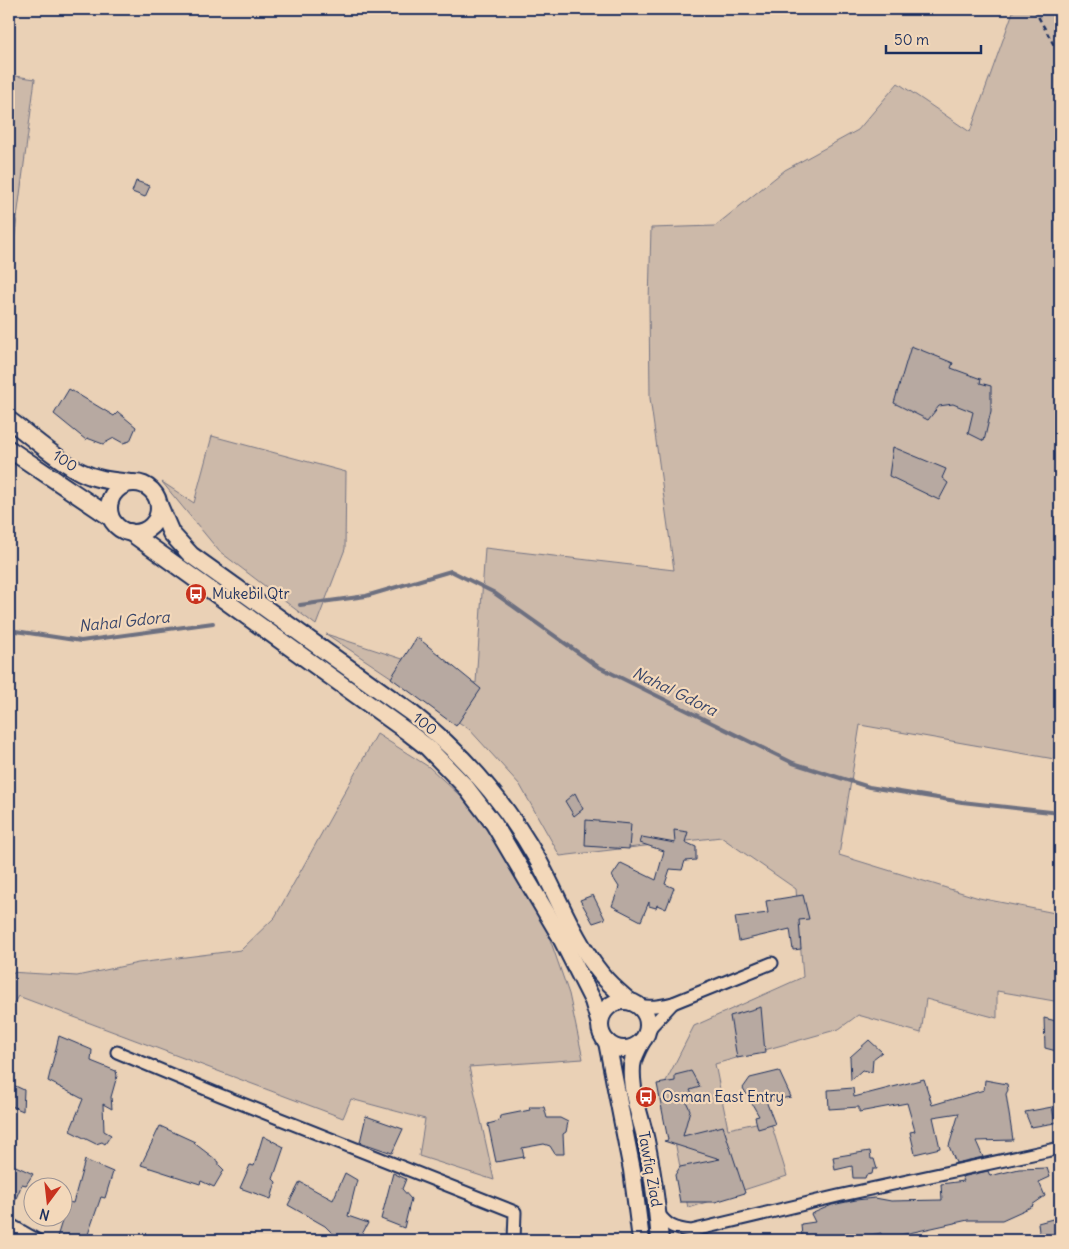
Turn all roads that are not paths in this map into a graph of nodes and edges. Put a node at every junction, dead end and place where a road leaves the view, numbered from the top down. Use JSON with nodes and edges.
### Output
{"nodes":[{"id":1,"x":9,"y":420,"type":"edge"},
{"id":2,"x":9,"y":449,"type":"edge"},
{"id":3,"x":130,"y":483,"type":"junction"},
{"id":4,"x":159,"y":505,"type":"junction"},
{"id":5,"x":110,"y":517,"type":"junction"},
{"id":6,"x":130,"y":532,"type":"junction"},
{"id":7,"x":772,"y":963,"type":"dead end"},
{"id":8,"x":634,"y":1003,"type":"junction"},
{"id":9,"x":673,"y":1003,"type":"junction"},
{"id":10,"x":600,"y":1024,"type":"junction"},
{"id":11,"x":645,"y":1036,"type":"junction"},
{"id":12,"x":607,"y":1042,"type":"junction"},
{"id":13,"x":117,"y":1052,"type":"dead end"},
{"id":14,"x":1060,"y":1148,"type":"edge"},
{"id":15,"x":658,"y":1213,"type":"junction"},
{"id":16,"x":9,"y":1224,"type":"edge"},
{"id":17,"x":691,"y":1231,"type":"junction"},
{"id":18,"x":37,"y":1240,"type":"edge"},
{"id":19,"x":514,"y":1240,"type":"edge"},
{"id":20,"x":641,"y":1240,"type":"edge"},
{"id":21,"x":660,"y":1240,"type":"edge"},
{"id":22,"x":680,"y":1240,"type":"edge"}],
"edges":[{"from":1,"to":3,"type":"main road","name":"100"},
{"from":2,"to":5,"type":"main road","name":"100"},
{"from":3,"to":4,"type":"main road"},
{"from":3,"to":5,"type":"main road"},
{"from":4,"to":6,"type":"main road"},
{"from":4,"to":8,"type":"main road","name":"100"},
{"from":5,"to":6,"type":"main road"},
{"from":6,"to":10,"type":"main road","name":"100"},
{"from":7,"to":9,"type":"street"},
{"from":8,"to":9,"type":"street"},
{"from":8,"to":10,"type":"main road"},
{"from":8,"to":11,"type":"main road"},
{"from":9,"to":11,"type":"street"},
{"from":10,"to":12,"type":"main road"},
{"from":11,"to":12,"type":"main road"},
{"from":11,"to":15,"type":"main road","name":"Tawfiq Ziad"},
{"from":12,"to":20,"type":"main road","name":"Tawfiq Ziad"},
{"from":13,"to":19,"type":"street"},
{"from":14,"to":17,"type":"street"},
{"from":15,"to":17,"type":"street"},
{"from":15,"to":21,"type":"main road","name":"Tawfiq Ziad"},
{"from":16,"to":18,"type":"street"},
{"from":17,"to":22,"type":"street"}]}
